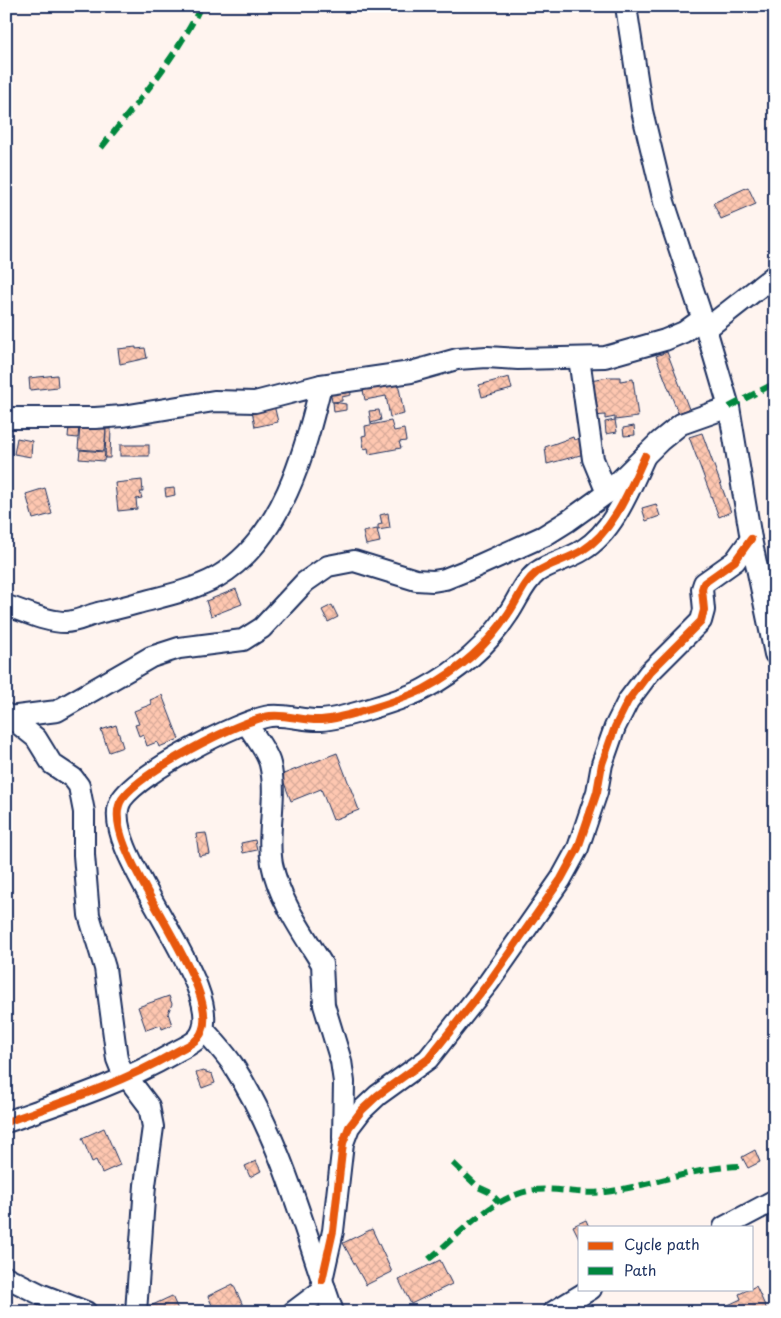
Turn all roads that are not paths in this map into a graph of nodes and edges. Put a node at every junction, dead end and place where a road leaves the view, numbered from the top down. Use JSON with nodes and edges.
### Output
{"nodes":[{"id":1,"x":626,"y":6,"type":"edge"},
{"id":2,"x":775,"y":275,"type":"edge"},
{"id":3,"x":704,"y":324,"type":"junction"},
{"id":4,"x":579,"y":358,"type":"junction"},
{"id":5,"x":321,"y":385,"type":"junction"},
{"id":6,"x":729,"y":407,"type":"junction"},
{"id":7,"x":6,"y":418,"type":"edge"},
{"id":8,"x":645,"y":456,"type":"junction"},
{"id":9,"x":607,"y":493,"type":"junction"},
{"id":10,"x":751,"y":539,"type":"junction"},
{"id":11,"x":6,"y":606,"type":"edge"},
{"id":12,"x":775,"y":654,"type":"edge"},
{"id":13,"x":8,"y":715,"type":"edge"},
{"id":14,"x":247,"y":724,"type":"junction"},
{"id":15,"x":204,"y":1030,"type":"junction"},
{"id":16,"x":128,"y":1077,"type":"junction"},
{"id":17,"x":6,"y":1122,"type":"edge"},
{"id":18,"x":344,"y":1143,"type":"junction"},
{"id":19,"x":775,"y":1200,"type":"edge"},
{"id":20,"x":726,"y":1226,"type":"edge"},
{"id":21,"x":6,"y":1277,"type":"edge"},
{"id":22,"x":323,"y":1284,"type":"junction"},
{"id":23,"x":589,"y":1290,"type":"edge"},
{"id":24,"x":86,"y":1312,"type":"edge"},
{"id":25,"x":136,"y":1312,"type":"edge"},
{"id":26,"x":293,"y":1312,"type":"edge"},
{"id":27,"x":333,"y":1312,"type":"edge"},
{"id":28,"x":553,"y":1312,"type":"edge"}],
"edges":[{"from":1,"to":3,"type":"street"},
{"from":2,"to":3,"type":"street"},
{"from":3,"to":4,"type":"street"},
{"from":3,"to":6,"type":"street"},
{"from":4,"to":5,"type":"street"},
{"from":4,"to":9,"type":"street"},
{"from":5,"to":7,"type":"street"},
{"from":5,"to":11,"type":"street"},
{"from":6,"to":8,"type":"street"},
{"from":6,"to":10,"type":"street"},
{"from":8,"to":9,"type":"street"},
{"from":8,"to":14,"type":"street"},
{"from":9,"to":13,"type":"street"},
{"from":10,"to":12,"type":"street"},
{"from":10,"to":18,"type":"street"},
{"from":13,"to":16,"type":"street"},
{"from":14,"to":15,"type":"street"},
{"from":14,"to":18,"type":"street"},
{"from":15,"to":16,"type":"street"},
{"from":15,"to":22,"type":"street"},
{"from":16,"to":17,"type":"street"},
{"from":16,"to":25,"type":"street"},
{"from":18,"to":22,"type":"street"},
{"from":19,"to":20,"type":"street"},
{"from":21,"to":24,"type":"street"},
{"from":22,"to":26,"type":"street"},
{"from":22,"to":27,"type":"street"},
{"from":23,"to":28,"type":"street"}]}
